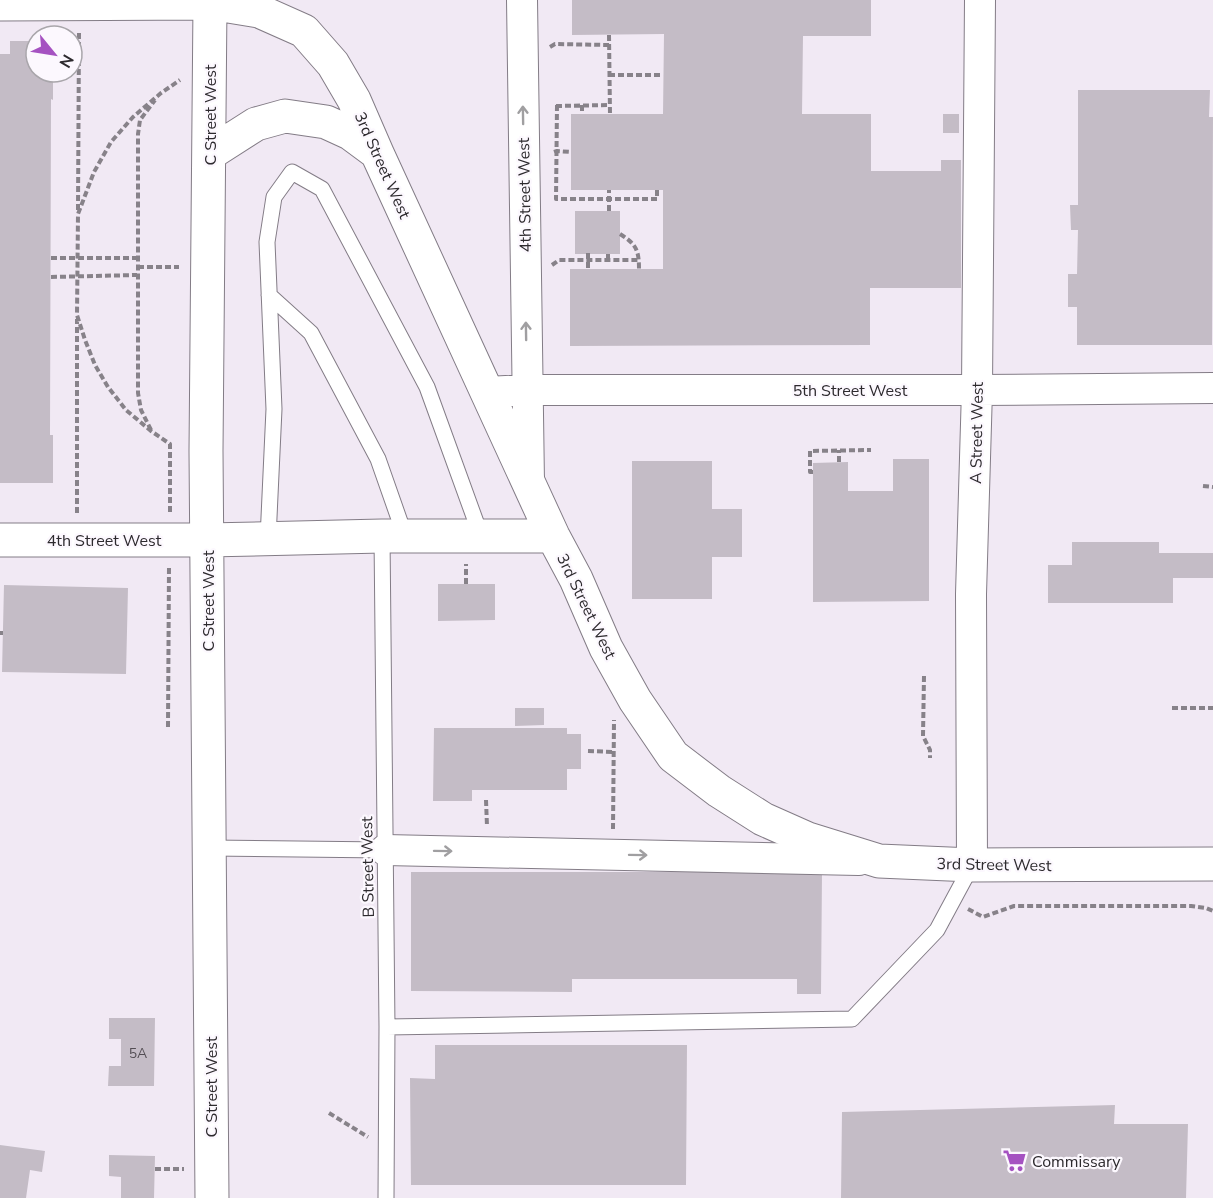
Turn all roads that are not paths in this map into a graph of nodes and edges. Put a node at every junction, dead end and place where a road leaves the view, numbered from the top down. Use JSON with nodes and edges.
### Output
{"nodes":[{"id":1,"x":253,"y":0,"type":"edge"},
{"id":2,"x":522,"y":0,"type":"edge"},
{"id":3,"x":980,"y":0,"type":"edge"},
{"id":4,"x":210,"y":3,"type":"junction"},
{"id":5,"x":0,"y":4,"type":"edge"},
{"id":6,"x":377,"y":153,"type":"junction"},
{"id":7,"x":210,"y":154,"type":"junction"},
{"id":8,"x":269,"y":295,"type":"junction"},
{"id":9,"x":1213,"y":388,"type":"edge"},
{"id":10,"x":527,"y":390,"type":"junction"},
{"id":11,"x":977,"y":390,"type":"junction"},
{"id":12,"x":487,"y":392,"type":"junction"},
{"id":13,"x":529,"y":483,"type":"junction"},
{"id":14,"x":394,"y":536,"type":"junction"},
{"id":15,"x":481,"y":536,"type":"junction"},
{"id":16,"x":553,"y":536,"type":"junction"},
{"id":17,"x":268,"y":539,"type":"junction"},
{"id":18,"x":0,"y":540,"type":"edge"},
{"id":19,"x":207,"y":540,"type":"junction"},
{"id":20,"x":210,"y":848,"type":"junction"},
{"id":21,"x":385,"y":850,"type":"junction"},
{"id":22,"x":879,"y":861,"type":"junction"},
{"id":23,"x":1213,"y":864,"type":"edge"},
{"id":24,"x":972,"y":865,"type":"junction"},
{"id":25,"x":387,"y":1027,"type":"junction"},
{"id":26,"x":212,"y":1198,"type":"edge"},
{"id":27,"x":386,"y":1198,"type":"edge"}],
"edges":[{"from":1,"to":4,"type":"street"},
{"from":10,"to":2,"type":"street","name":"4th Street West","one_way":true},
{"from":3,"to":11,"type":"street","name":"A Street West"},
{"from":4,"to":5,"type":"street"},
{"from":4,"to":6,"type":"street","name":"3rd Street West"},
{"from":4,"to":7,"type":"street","name":"C Street West"},
{"from":6,"to":7,"type":"street"},
{"from":6,"to":12,"type":"street","name":"3rd Street West"},
{"from":7,"to":19,"type":"street","name":"C Street West"},
{"from":8,"to":14,"type":"lane","name":"B Street West"},
{"from":8,"to":15,"type":"lane"},
{"from":8,"to":17,"type":"lane"},
{"from":9,"to":11,"type":"street","name":"5th Street West"},
{"from":10,"to":11,"type":"street","name":"5th Street West"},
{"from":10,"to":12,"type":"street","name":"5th Street West"},
{"from":10,"to":13,"type":"street","name":"4th Street West"},
{"from":11,"to":24,"type":"street","name":"A Street West"},
{"from":12,"to":13,"type":"street","name":"3rd Street West"},
{"from":13,"to":16,"type":"street","name":"3rd Street West"},
{"from":14,"to":15,"type":"street"},
{"from":14,"to":17,"type":"street","name":"4th Street West"},
{"from":14,"to":21,"type":"lane","name":"B Street West"},
{"from":15,"to":16,"type":"street"},
{"from":16,"to":22,"type":"street","name":"3rd Street West"},
{"from":17,"to":19,"type":"street","name":"4th Street West"},
{"from":18,"to":19,"type":"street","name":"4th Street West"},
{"from":19,"to":20,"type":"street","name":"C Street West"},
{"from":20,"to":21,"type":"lane"},
{"from":20,"to":26,"type":"street","name":"C Street West"},
{"from":21,"to":22,"type":"street","one_way":true},
{"from":21,"to":25,"type":"lane","name":"B Street West"},
{"from":22,"to":24,"type":"street","name":"3rd Street West"},
{"from":23,"to":24,"type":"street","name":"3rd Street West"},
{"from":24,"to":25,"type":"lane"},
{"from":25,"to":27,"type":"lane","name":"B Street West"}]}
